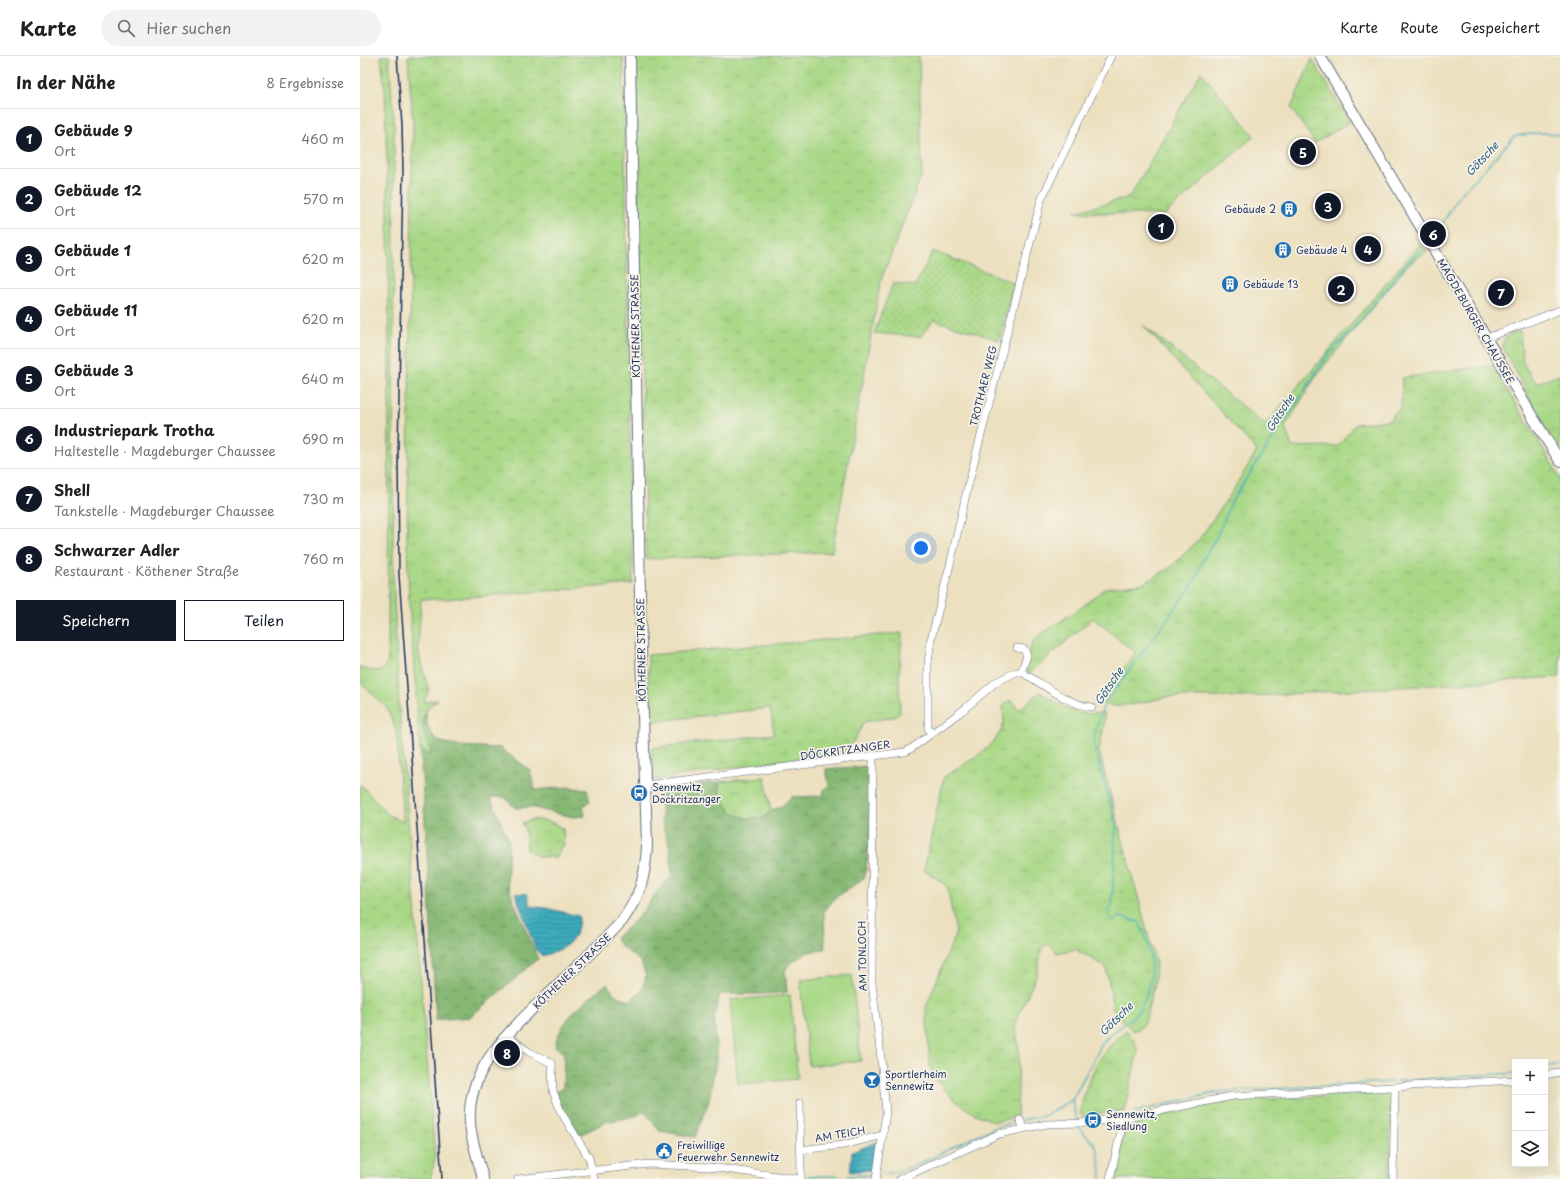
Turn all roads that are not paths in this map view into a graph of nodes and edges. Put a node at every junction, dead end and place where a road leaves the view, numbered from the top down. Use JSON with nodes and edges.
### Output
{"nodes":[{"id":1,"x":630,"y":56,"type":"edge"},
{"id":2,"x":1111,"y":56,"type":"edge"},
{"id":3,"x":1320,"y":56,"type":"edge"},
{"id":4,"x":1560,"y":310,"type":"edge"},
{"id":5,"x":1487,"y":338,"type":"junction"},
{"id":6,"x":1560,"y":461,"type":"edge"},
{"id":7,"x":1017,"y":648,"type":"dead end"},
{"id":8,"x":1021,"y":672,"type":"junction"},
{"id":9,"x":1092,"y":707,"type":"dead end"},
{"id":10,"x":931,"y":734,"type":"junction"},
{"id":11,"x":873,"y":755,"type":"junction"},
{"id":12,"x":645,"y":785,"type":"junction"},
{"id":13,"x":506,"y":1035,"type":"junction"},
{"id":14,"x":1560,"y":1072,"type":"edge"},
{"id":15,"x":1548,"y":1074,"type":"edge"},
{"id":16,"x":1512,"y":1080,"type":"edge"},
{"id":17,"x":1394,"y":1087,"type":"junction"},
{"id":18,"x":800,"y":1103,"type":"dead end"},
{"id":19,"x":1124,"y":1118,"type":"junction"},
{"id":20,"x":883,"y":1135,"type":"junction"},
{"id":21,"x":800,"y":1150,"type":"junction"},
{"id":22,"x":593,"y":1170,"type":"junction"},
{"id":23,"x":483,"y":1179,"type":"edge"},
{"id":24,"x":518,"y":1179,"type":"edge"},
{"id":25,"x":594,"y":1179,"type":"edge"},
{"id":26,"x":800,"y":1179,"type":"edge"},
{"id":27,"x":876,"y":1179,"type":"edge"},
{"id":28,"x":900,"y":1179,"type":"edge"},
{"id":29,"x":1110,"y":1179,"type":"edge"},
{"id":30,"x":1393,"y":1179,"type":"edge"}],
"edges":[{"from":1,"to":12,"type":"main road","name":"KÖTHENER STRASSE"},
{"from":2,"to":10,"type":"street","name":"TROTHAER WEG"},
{"from":3,"to":5,"type":"main road","name":"MAGDEBURGER CHAUSSEE"},
{"from":4,"to":5,"type":"street"},
{"from":5,"to":6,"type":"main road","name":"MAGDEBURGER CHAUSSEE"},
{"from":7,"to":8,"type":"street"},
{"from":8,"to":9,"type":"street"},
{"from":8,"to":10,"type":"street","name":"DÖCKRITZANGER"},
{"from":10,"to":11,"type":"street","name":"DÖCKRITZANGER"},
{"from":11,"to":12,"type":"street","name":"DÖCKRITZANGER"},
{"from":11,"to":20,"type":"street","name":"AM TONLOCH"},
{"from":12,"to":13,"type":"main road","name":"KÖTHENER STRASSE"},
{"from":13,"to":22,"type":"street"},
{"from":13,"to":23,"type":"main road","name":"KÖTHENER STRASSE"},
{"from":14,"to":15,"type":"street"},
{"from":16,"to":17,"type":"street"},
{"from":17,"to":19,"type":"street"},
{"from":17,"to":30,"type":"street"},
{"from":18,"to":21,"type":"street","name":"AM TEICH"},
{"from":19,"to":28,"type":"street"},
{"from":19,"to":29,"type":"street"},
{"from":20,"to":21,"type":"street","name":"AM TEICH"},
{"from":20,"to":27,"type":"street","name":"AM TONLOCH"},
{"from":21,"to":26,"type":"street","name":"AM TEICH"},
{"from":22,"to":24,"type":"street"},
{"from":22,"to":25,"type":"street"},
{"from":22,"to":26,"type":"street"}]}
